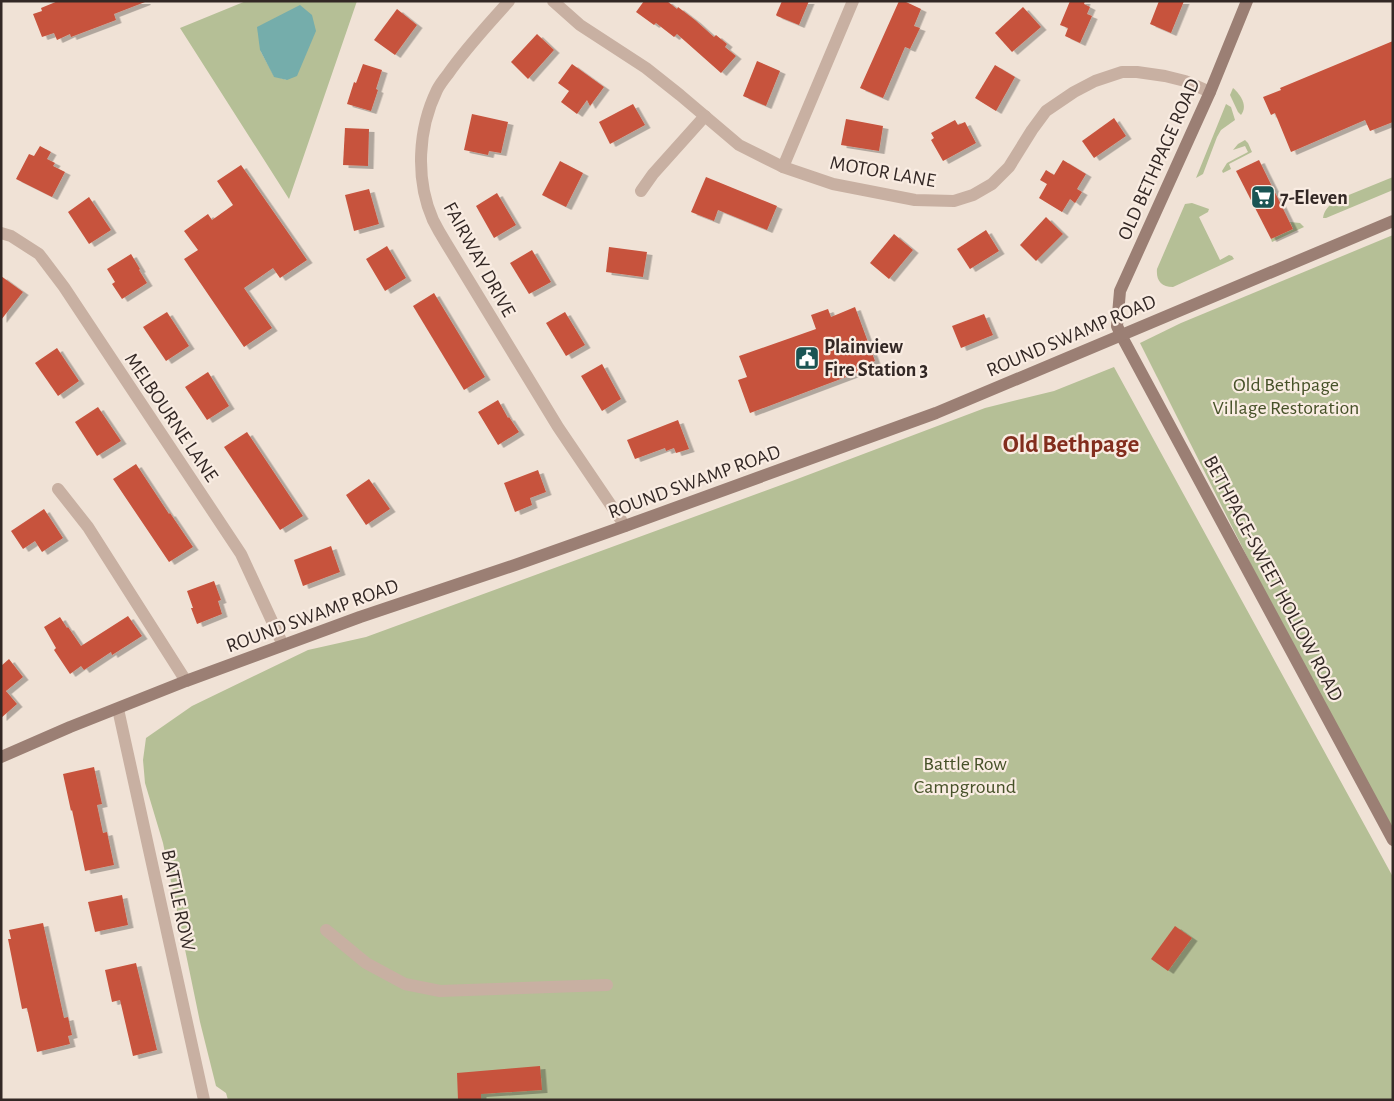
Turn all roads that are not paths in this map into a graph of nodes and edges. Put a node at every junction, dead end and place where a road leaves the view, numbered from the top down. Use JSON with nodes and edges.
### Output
{"nodes":[{"id":1,"x":509,"y":1,"type":"edge"},
{"id":2,"x":553,"y":1,"type":"edge"},
{"id":3,"x":853,"y":1,"type":"edge"},
{"id":4,"x":1247,"y":1,"type":"edge"},
{"id":5,"x":1210,"y":92,"type":"junction"},
{"id":6,"x":705,"y":116,"type":"junction"},
{"id":7,"x":783,"y":166,"type":"junction"},
{"id":8,"x":641,"y":191,"type":"dead end"},
{"id":9,"x":1393,"y":220,"type":"edge"},
{"id":10,"x":1,"y":233,"type":"edge"},
{"id":11,"x":1121,"y":335,"type":"junction"},
{"id":12,"x":58,"y":489,"type":"dead end"},
{"id":13,"x":625,"y":526,"type":"junction"},
{"id":14,"x":283,"y":645,"type":"junction"},
{"id":15,"x":186,"y":681,"type":"junction"},
{"id":16,"x":118,"y":709,"type":"junction"},
{"id":17,"x":1,"y":757,"type":"edge"},
{"id":18,"x":1393,"y":840,"type":"edge"},
{"id":19,"x":326,"y":930,"type":"dead end"},
{"id":20,"x":607,"y":985,"type":"dead end"},
{"id":21,"x":204,"y":1100,"type":"edge"}],
"edges":[{"from":1,"to":13,"type":"street","name":"FAIRWAY DRIVE"},
{"from":2,"to":6,"type":"street","name":"MOTOR LANE"},
{"from":3,"to":7,"type":"street"},
{"from":4,"to":5,"type":"main road","name":"OLD BETHPAGE ROAD"},
{"from":5,"to":7,"type":"street","name":"MOTOR LANE"},
{"from":5,"to":11,"type":"main road","name":"OLD BETHPAGE ROAD"},
{"from":6,"to":7,"type":"street","name":"MOTOR LANE"},
{"from":6,"to":8,"type":"street"},
{"from":9,"to":11,"type":"main road","name":"ROUND SWAMP ROAD"},
{"from":10,"to":14,"type":"street","name":"MELBOURNE LANE"},
{"from":11,"to":13,"type":"main road","name":"ROUND SWAMP ROAD"},
{"from":11,"to":18,"type":"main road","name":"BETHPAGE-SWEET HOLLOW ROAD"},
{"from":12,"to":15,"type":"street"},
{"from":13,"to":14,"type":"main road","name":"ROUND SWAMP ROAD"},
{"from":14,"to":15,"type":"main road","name":"ROUND SWAMP ROAD"},
{"from":15,"to":16,"type":"main road","name":"ROUND SWAMP ROAD"},
{"from":16,"to":17,"type":"main road","name":"ROUND SWAMP ROAD"},
{"from":16,"to":21,"type":"street","name":"BATTLE ROW"},
{"from":19,"to":20,"type":"street"}]}
